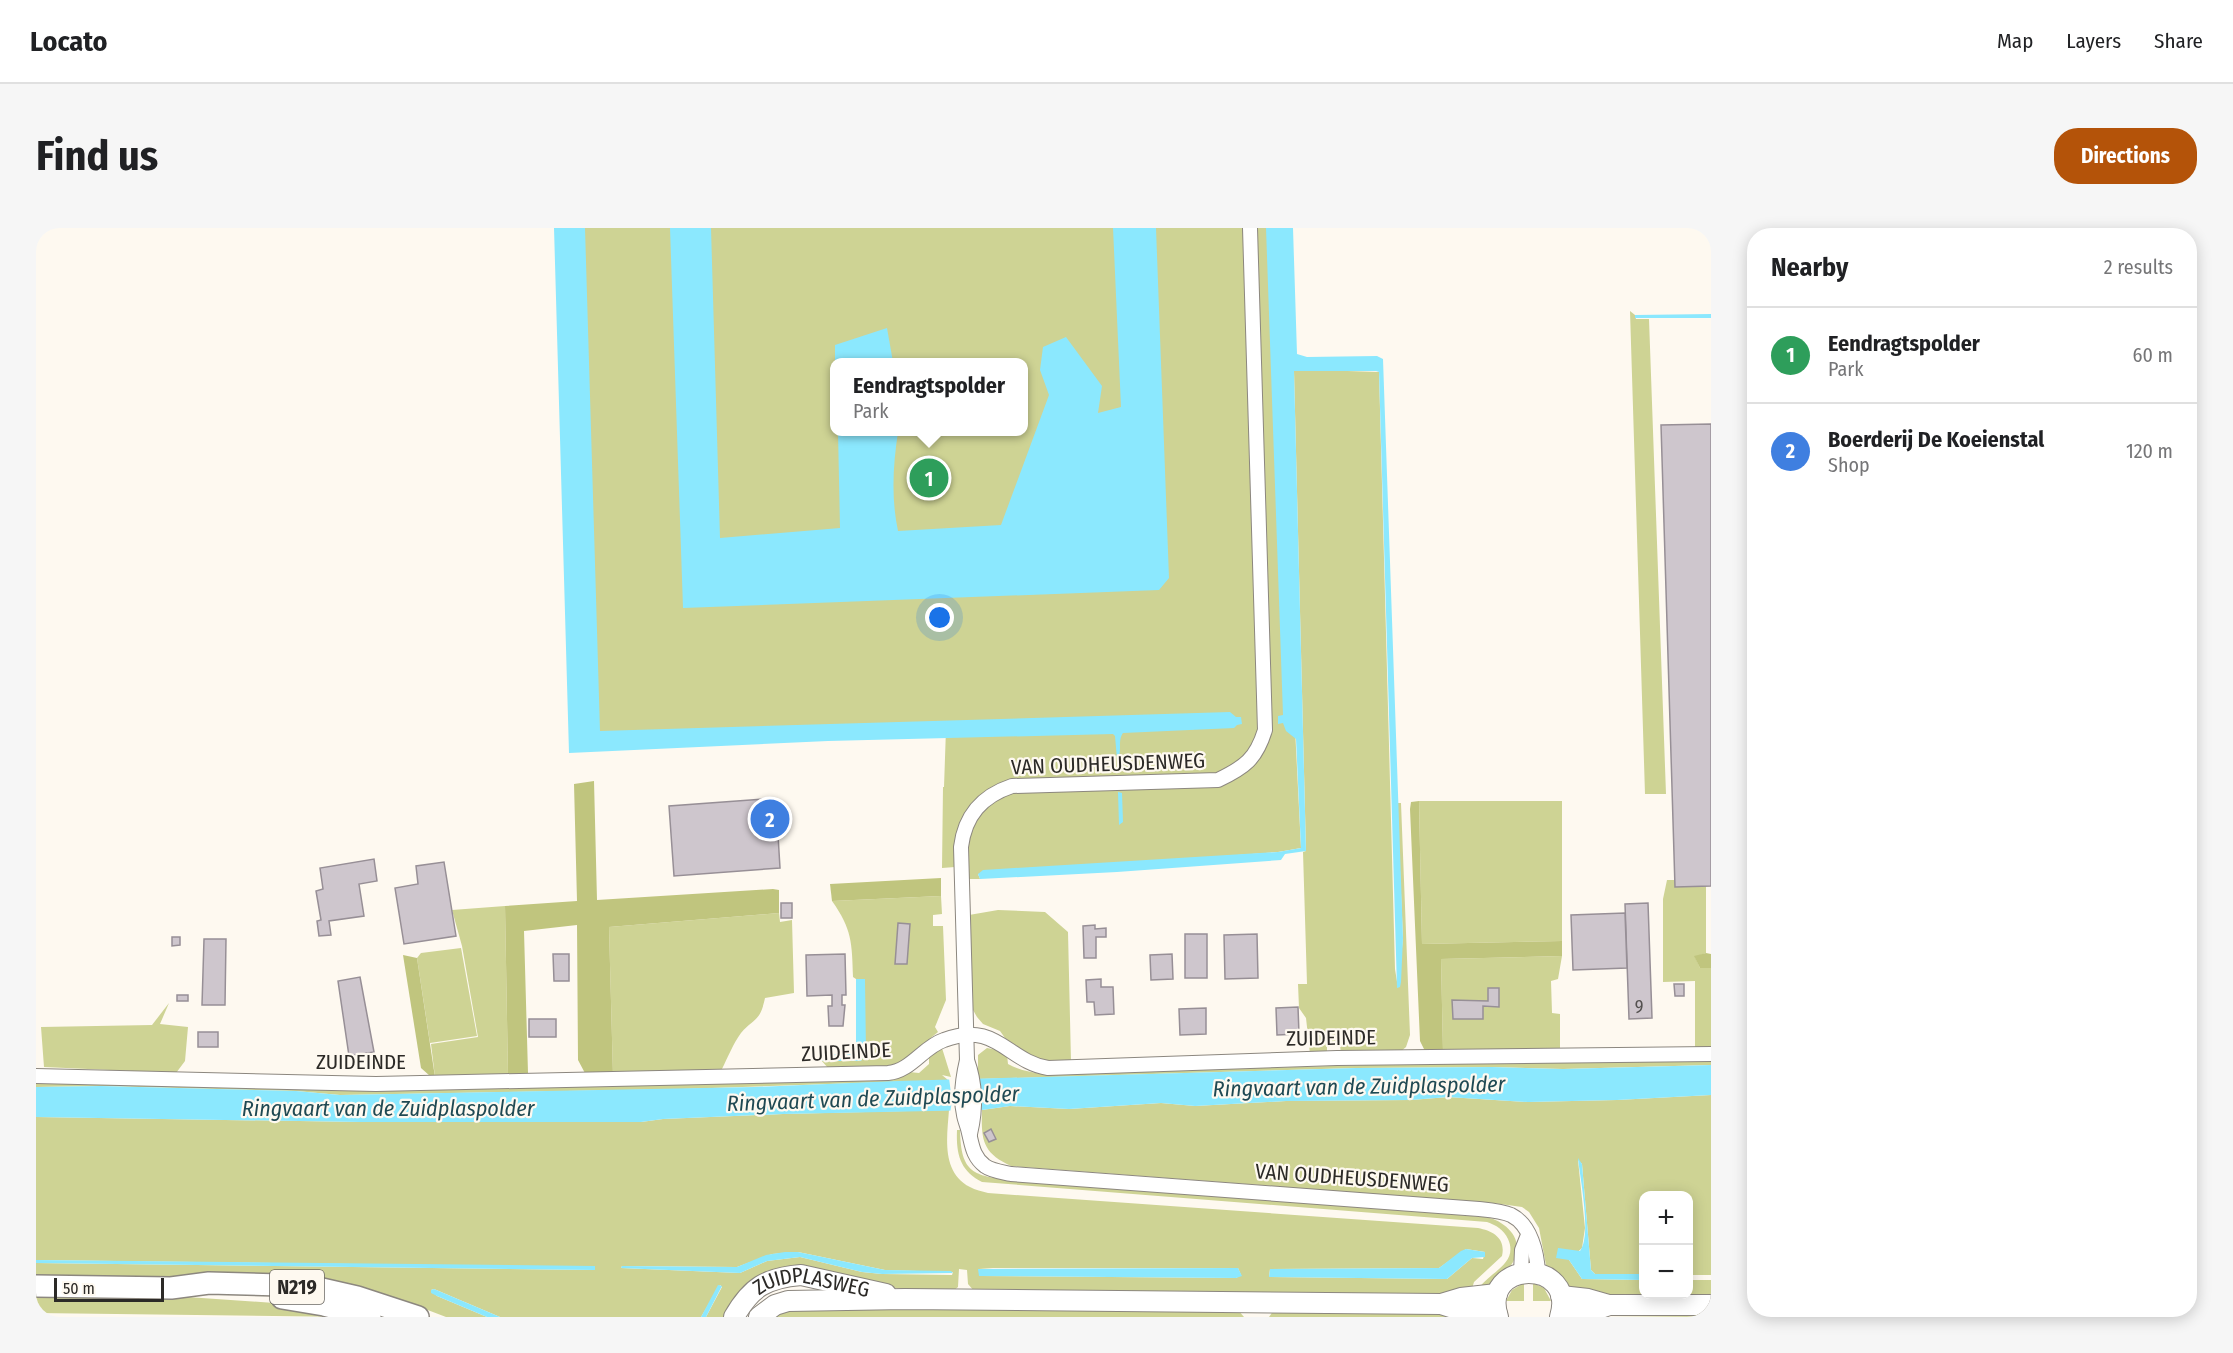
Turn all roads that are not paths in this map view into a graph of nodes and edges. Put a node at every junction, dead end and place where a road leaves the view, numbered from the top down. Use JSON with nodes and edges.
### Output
{"nodes":[{"id":1,"x":1250,"y":228,"type":"edge"},
{"id":2,"x":967,"y":1035,"type":"junction"},
{"id":3,"x":1711,"y":1054,"type":"edge"},
{"id":4,"x":36,"y":1076,"type":"edge"},
{"id":5,"x":1529,"y":1273,"type":"junction"},
{"id":6,"x":36,"y":1286,"type":"edge"},
{"id":7,"x":171,"y":1288,"type":"junction"},
{"id":8,"x":1497,"y":1294,"type":"junction"},
{"id":9,"x":905,"y":1299,"type":"junction"},
{"id":10,"x":1441,"y":1304,"type":"junction"},
{"id":11,"x":1711,"y":1305,"type":"edge"},
{"id":12,"x":1255,"y":1310,"type":"edge"},
{"id":13,"x":1561,"y":1310,"type":"edge"},
{"id":14,"x":1497,"y":1316,"type":"edge"},
{"id":15,"x":370,"y":1317,"type":"edge"},
{"id":16,"x":418,"y":1317,"type":"edge"},
{"id":17,"x":734,"y":1317,"type":"edge"},
{"id":18,"x":759,"y":1317,"type":"edge"}],
"edges":[{"from":1,"to":2,"type":"street","name":"VAN OUDHEUSDENWEG"},
{"from":2,"to":3,"type":"street","name":"ZUIDEINDE"},
{"from":2,"to":4,"type":"street","name":"ZUIDEINDE"},
{"from":2,"to":5,"type":"street","name":"VAN OUDHEUSDENWEG"},
{"from":5,"to":8,"type":"main road"},
{"from":5,"to":13,"type":"main road"},
{"from":6,"to":7,"type":"main road","number":"N219"},
{"from":7,"to":15,"type":"main road","number":"N219"},
{"from":7,"to":16,"type":"main road","number":"N219"},
{"from":8,"to":10,"type":"main road","name":"ZUIDPLASWEG"},
{"from":8,"to":14,"type":"main road"},
{"from":9,"to":12,"type":"main road","name":"ZUIDPLASWEG"},
{"from":9,"to":17,"type":"main road","name":"ZUIDPLASWEG"},
{"from":9,"to":18,"type":"main road","name":"ZUIDPLASWEG"},
{"from":10,"to":12,"type":"main road","name":"ZUIDPLASWEG"},
{"from":10,"to":14,"type":"main road","name":"ZUIDPLASWEG"},
{"from":11,"to":13,"type":"main road"}]}
